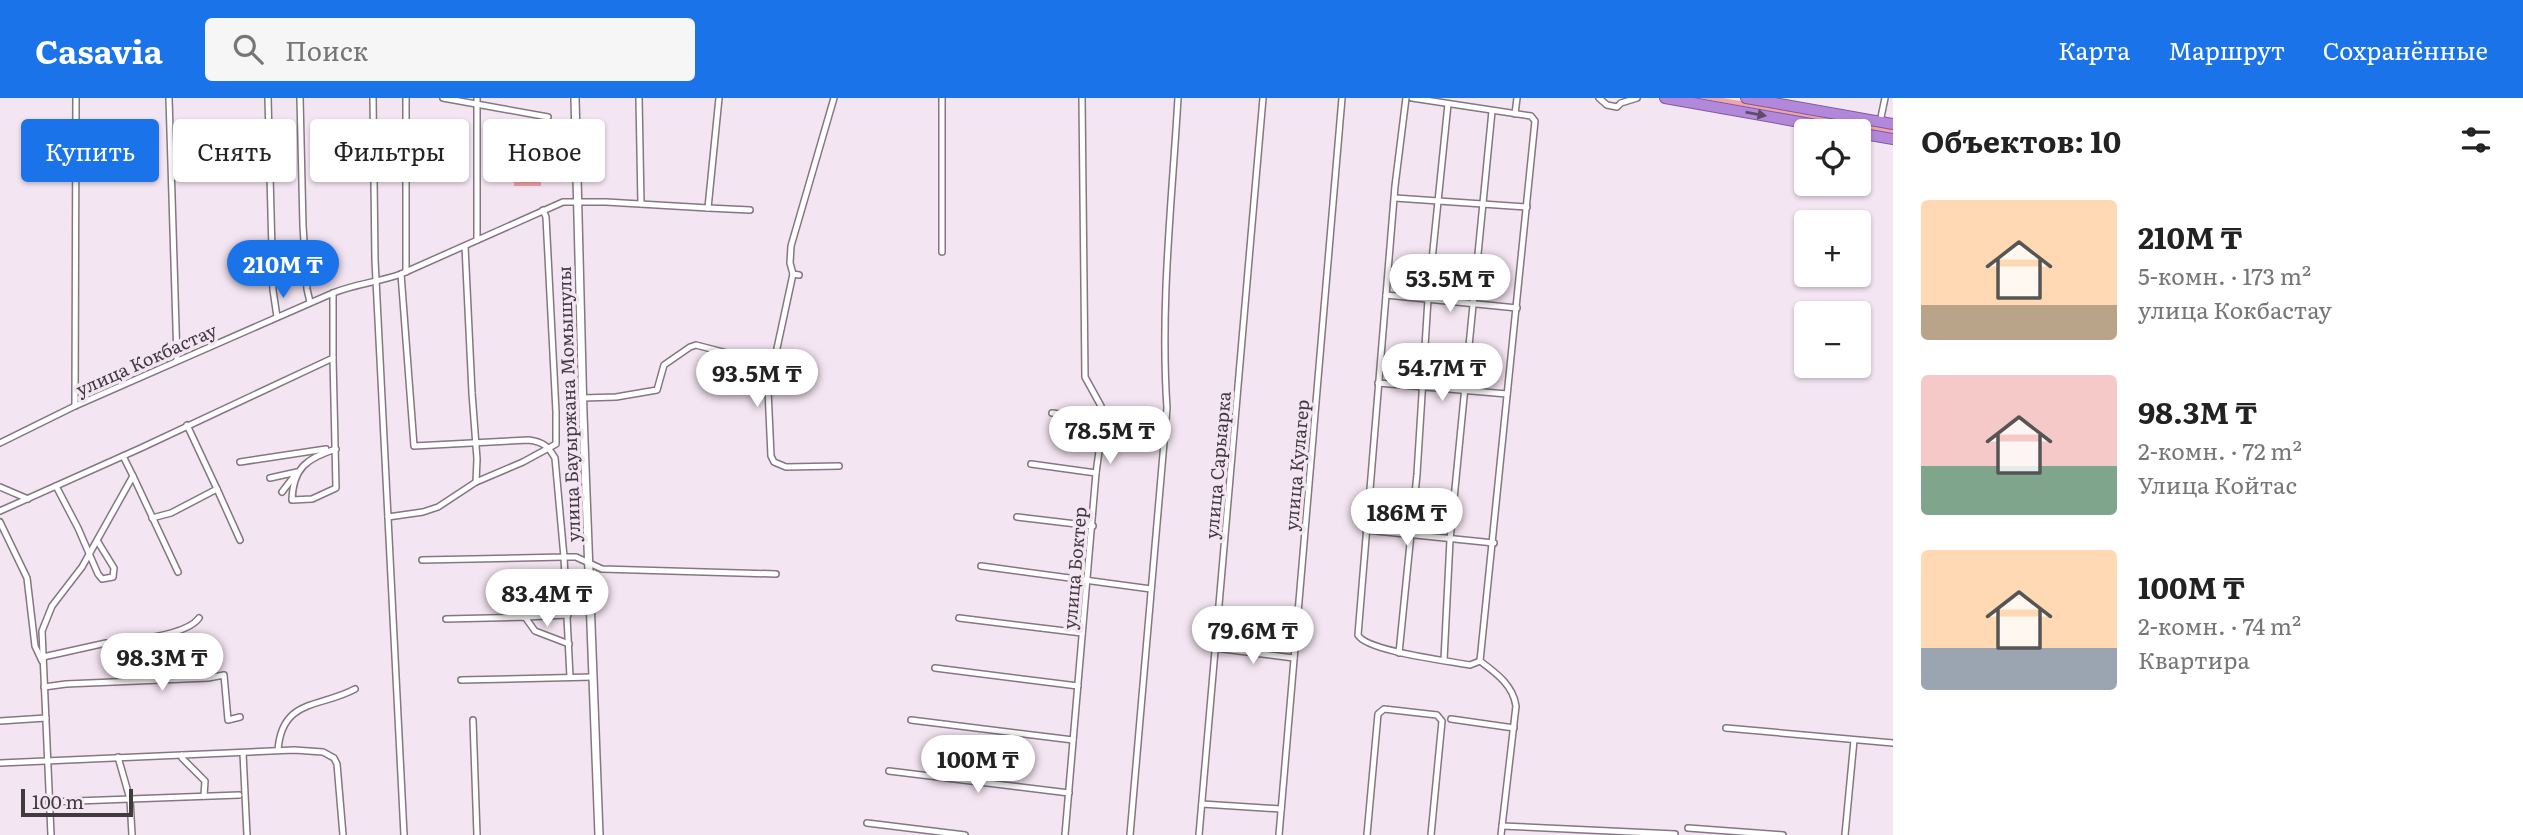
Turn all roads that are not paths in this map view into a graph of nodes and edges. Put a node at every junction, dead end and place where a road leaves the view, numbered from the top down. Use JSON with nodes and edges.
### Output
{"nodes":[{"id":1,"x":76,"y":98,"type":"edge"},
{"id":2,"x":169,"y":98,"type":"edge"},
{"id":3,"x":268,"y":98,"type":"edge"},
{"id":4,"x":300,"y":98,"type":"edge"},
{"id":5,"x":373,"y":98,"type":"edge"},
{"id":6,"x":406,"y":98,"type":"edge"},
{"id":7,"x":443,"y":98,"type":"edge"},
{"id":8,"x":575,"y":98,"type":"edge"},
{"id":9,"x":639,"y":98,"type":"edge"},
{"id":10,"x":719,"y":98,"type":"edge"},
{"id":11,"x":834,"y":98,"type":"edge"},
{"id":12,"x":942,"y":98,"type":"edge"},
{"id":13,"x":1082,"y":98,"type":"edge"},
{"id":14,"x":1178,"y":98,"type":"edge"},
{"id":15,"x":1263,"y":98,"type":"edge"},
{"id":16,"x":1342,"y":98,"type":"edge"},
{"id":17,"x":1406,"y":98,"type":"edge"},
{"id":18,"x":1412,"y":98,"type":"edge"},
{"id":19,"x":1466,"y":98,"type":"edge"},
{"id":20,"x":1517,"y":98,"type":"edge"},
{"id":21,"x":1600,"y":98,"type":"edge"},
{"id":22,"x":1637,"y":98,"type":"edge"},
{"id":23,"x":1665,"y":98,"type":"edge"},
{"id":24,"x":1746,"y":98,"type":"edge"},
{"id":25,"x":1885,"y":98,"type":"edge"},
{"id":26,"x":476,"y":101,"type":"edge"},
{"id":27,"x":1448,"y":104,"type":"junction"},
{"id":28,"x":1464,"y":106,"type":"junction"},
{"id":29,"x":1492,"y":111,"type":"junction"},
{"id":30,"x":1515,"y":114,"type":"junction"},
{"id":31,"x":548,"y":117,"type":"dead end"},
{"id":32,"x":1794,"y":121,"type":"edge"},
{"id":33,"x":1880,"y":122,"type":"junction"},
{"id":34,"x":1893,"y":124,"type":"edge"},
{"id":35,"x":1871,"y":135,"type":"edge"},
{"id":36,"x":1893,"y":139,"type":"edge"},
{"id":37,"x":1395,"y":198,"type":"junction"},
{"id":38,"x":578,"y":201,"type":"junction"},
{"id":39,"x":1439,"y":201,"type":"junction"},
{"id":40,"x":641,"y":204,"type":"junction"},
{"id":41,"x":1484,"y":205,"type":"junction"},
{"id":42,"x":1527,"y":207,"type":"junction"},
{"id":43,"x":708,"y":208,"type":"junction"},
{"id":44,"x":543,"y":210,"type":"junction"},
{"id":45,"x":750,"y":210,"type":"dead end"},
{"id":46,"x":477,"y":240,"type":"junction"},
{"id":47,"x":465,"y":246,"type":"junction"},
{"id":48,"x":942,"y":252,"type":"dead end"},
{"id":49,"x":404,"y":273,"type":"junction"},
{"id":50,"x":377,"y":282,"type":"junction"},
{"id":51,"x":333,"y":293,"type":"junction"},
{"id":52,"x":1386,"y":295,"type":"junction"},
{"id":53,"x":1428,"y":299,"type":"junction"},
{"id":54,"x":310,"y":302,"type":"junction"},
{"id":55,"x":1474,"y":303,"type":"junction"},
{"id":56,"x":1517,"y":308,"type":"junction"},
{"id":57,"x":278,"y":317,"type":"junction"},
{"id":58,"x":333,"y":359,"type":"junction"},
{"id":59,"x":177,"y":360,"type":"junction"},
{"id":60,"x":773,"y":365,"type":"junction"},
{"id":61,"x":1378,"y":383,"type":"junction"},
{"id":62,"x":1422,"y":388,"type":"junction"},
{"id":63,"x":1464,"y":392,"type":"junction"},
{"id":64,"x":1507,"y":394,"type":"junction"},
{"id":65,"x":583,"y":398,"type":"junction"},
{"id":66,"x":75,"y":406,"type":"junction"},
{"id":67,"x":1052,"y":413,"type":"dead end"},
{"id":68,"x":1103,"y":422,"type":"junction"},
{"id":69,"x":187,"y":425,"type":"junction"},
{"id":70,"x":475,"y":442,"type":"junction"},
{"id":71,"x":0,"y":443,"type":"edge"},
{"id":72,"x":549,"y":448,"type":"junction"},
{"id":73,"x":336,"y":449,"type":"junction"},
{"id":74,"x":123,"y":457,"type":"junction"},
{"id":75,"x":240,"y":462,"type":"dead end"},
{"id":76,"x":1031,"y":464,"type":"dead end"},
{"id":77,"x":839,"y":466,"type":"dead end"},
{"id":78,"x":297,"y":472,"type":"junction"},
{"id":79,"x":1096,"y":473,"type":"junction"},
{"id":80,"x":133,"y":475,"type":"junction"},
{"id":81,"x":270,"y":478,"type":"dead end"},
{"id":82,"x":477,"y":482,"type":"junction"},
{"id":83,"x":56,"y":486,"type":"junction"},
{"id":84,"x":0,"y":487,"type":"edge"},
{"id":85,"x":217,"y":489,"type":"junction"},
{"id":86,"x":282,"y":492,"type":"dead end"},
{"id":87,"x":28,"y":499,"type":"junction"},
{"id":88,"x":0,"y":511,"type":"edge"},
{"id":89,"x":388,"y":517,"type":"junction"},
{"id":90,"x":1017,"y":517,"type":"dead end"},
{"id":91,"x":152,"y":518,"type":"junction"},
{"id":92,"x":0,"y":522,"type":"edge"},
{"id":93,"x":1093,"y":526,"type":"junction"},
{"id":94,"x":1366,"y":530,"type":"junction"},
{"id":95,"x":1410,"y":535,"type":"junction"},
{"id":96,"x":240,"y":540,"type":"dead end"},
{"id":97,"x":1450,"y":540,"type":"junction"},
{"id":98,"x":97,"y":541,"type":"junction"},
{"id":99,"x":1494,"y":543,"type":"junction"},
{"id":100,"x":588,"y":548,"type":"junction"},
{"id":101,"x":90,"y":555,"type":"junction"},
{"id":102,"x":564,"y":558,"type":"junction"},
{"id":103,"x":576,"y":558,"type":"junction"},
{"id":104,"x":422,"y":560,"type":"dead end"},
{"id":105,"x":588,"y":563,"type":"junction"},
{"id":106,"x":981,"y":566,"type":"dead end"},
{"id":107,"x":178,"y":572,"type":"dead end"},
{"id":108,"x":776,"y":574,"type":"dead end"},
{"id":109,"x":1088,"y":579,"type":"junction"},
{"id":110,"x":1151,"y":589,"type":"junction"},
{"id":111,"x":568,"y":615,"type":"junction"},
{"id":112,"x":525,"y":617,"type":"junction"},
{"id":113,"x":199,"y":618,"type":"dead end"},
{"id":114,"x":959,"y":618,"type":"dead end"},
{"id":115,"x":446,"y":619,"type":"dead end"},
{"id":116,"x":1082,"y":633,"type":"junction"},
{"id":117,"x":569,"y":644,"type":"junction"},
{"id":118,"x":1215,"y":648,"type":"junction"},
{"id":119,"x":1399,"y":653,"type":"junction"},
{"id":120,"x":1294,"y":658,"type":"junction"},
{"id":121,"x":43,"y":660,"type":"junction"},
{"id":122,"x":1444,"y":660,"type":"junction"},
{"id":123,"x":1480,"y":661,"type":"junction"},
{"id":124,"x":934,"y":668,"type":"dead end"},
{"id":125,"x":570,"y":677,"type":"junction"},
{"id":126,"x":593,"y":677,"type":"junction"},
{"id":127,"x":461,"y":680,"type":"dead end"},
{"id":128,"x":1078,"y":686,"type":"junction"},
{"id":129,"x":44,"y":687,"type":"junction"},
{"id":130,"x":355,"y":689,"type":"dead end"},
{"id":131,"x":240,"y":717,"type":"dead end"},
{"id":132,"x":46,"y":718,"type":"junction"},
{"id":133,"x":1451,"y":719,"type":"dead end"},
{"id":134,"x":473,"y":720,"type":"dead end"},
{"id":135,"x":911,"y":720,"type":"dead end"},
{"id":136,"x":0,"y":721,"type":"edge"},
{"id":137,"x":1514,"y":728,"type":"junction"},
{"id":138,"x":1726,"y":728,"type":"dead end"},
{"id":139,"x":1073,"y":740,"type":"junction"},
{"id":140,"x":1854,"y":740,"type":"junction"},
{"id":141,"x":1893,"y":743,"type":"edge"},
{"id":142,"x":278,"y":750,"type":"junction"},
{"id":143,"x":243,"y":754,"type":"junction"},
{"id":144,"x":182,"y":755,"type":"junction"},
{"id":145,"x":118,"y":757,"type":"junction"},
{"id":146,"x":48,"y":760,"type":"junction"},
{"id":147,"x":0,"y":763,"type":"edge"},
{"id":148,"x":889,"y":771,"type":"dead end"},
{"id":149,"x":1069,"y":793,"type":"junction"},
{"id":150,"x":239,"y":795,"type":"dead end"},
{"id":151,"x":204,"y":796,"type":"junction"},
{"id":152,"x":130,"y":799,"type":"junction"},
{"id":153,"x":49,"y":802,"type":"junction"},
{"id":154,"x":1202,"y":804,"type":"junction"},
{"id":155,"x":1282,"y":809,"type":"junction"},
{"id":156,"x":867,"y":823,"type":"dead end"},
{"id":157,"x":1502,"y":826,"type":"junction"},
{"id":158,"x":1688,"y":828,"type":"dead end"},
{"id":159,"x":1675,"y":834,"type":"edge"},
{"id":160,"x":51,"y":835,"type":"edge"},
{"id":161,"x":132,"y":835,"type":"edge"},
{"id":162,"x":247,"y":835,"type":"edge"},
{"id":163,"x":342,"y":835,"type":"edge"},
{"id":164,"x":404,"y":835,"type":"edge"},
{"id":165,"x":477,"y":835,"type":"edge"},
{"id":166,"x":599,"y":835,"type":"edge"},
{"id":167,"x":965,"y":835,"type":"edge"},
{"id":168,"x":1065,"y":835,"type":"edge"},
{"id":169,"x":1130,"y":835,"type":"edge"},
{"id":170,"x":1199,"y":835,"type":"edge"},
{"id":171,"x":1279,"y":835,"type":"edge"},
{"id":172,"x":1367,"y":835,"type":"edge"},
{"id":173,"x":1431,"y":835,"type":"edge"},
{"id":174,"x":1501,"y":835,"type":"edge"},
{"id":175,"x":1783,"y":835,"type":"edge"},
{"id":176,"x":1845,"y":835,"type":"edge"}],
"edges":[{"from":1,"to":66,"type":"street"},
{"from":2,"to":59,"type":"street"},
{"from":3,"to":57,"type":"street"},
{"from":4,"to":54,"type":"street"},
{"from":5,"to":50,"type":"street"},
{"from":6,"to":49,"type":"street"},
{"from":7,"to":26,"type":"street"},
{"from":8,"to":38,"type":"street","name":"улица Бауыржана Момышулы"},
{"from":9,"to":40,"type":"street"},
{"from":10,"to":43,"type":"street"},
{"from":11,"to":60,"type":"street"},
{"from":12,"to":48,"type":"street"},
{"from":13,"to":68,"type":"street","name":"улица Боктер"},
{"from":14,"to":110,"type":"street"},
{"from":15,"to":118,"type":"street","name":"улица Сарыарка"},
{"from":16,"to":120,"type":"street","name":"улица Кулагер"},
{"from":17,"to":37,"type":"street"},
{"from":18,"to":27,"type":"street"},
{"from":19,"to":28,"type":"street"},
{"from":20,"to":30,"type":"street"},
{"from":21,"to":22,"type":"street"},
{"from":23,"to":32,"type":"highway","one_way":true},
{"from":24,"to":33,"type":"highway"},
{"from":25,"to":33,"type":"street"},
{"from":26,"to":31,"type":"street"},
{"from":26,"to":46,"type":"street"},
{"from":27,"to":28,"type":"street"},
{"from":27,"to":39,"type":"street"},
{"from":28,"to":29,"type":"street"},
{"from":29,"to":30,"type":"street"},
{"from":29,"to":41,"type":"street"},
{"from":30,"to":42,"type":"street"},
{"from":33,"to":34,"type":"highway"},
{"from":35,"to":36,"type":"highway"},
{"from":37,"to":39,"type":"street"},
{"from":37,"to":52,"type":"street"},
{"from":38,"to":40,"type":"street","name":"улица Кокбастау"},
{"from":38,"to":44,"type":"street","name":"улица Кокбастау"},
{"from":38,"to":65,"type":"street","name":"улица Бауыржана Момышулы"},
{"from":39,"to":41,"type":"street"},
{"from":39,"to":53,"type":"street"},
{"from":40,"to":43,"type":"street","name":"улица Кокбастау"},
{"from":41,"to":42,"type":"street"},
{"from":41,"to":55,"type":"street"},
{"from":42,"to":56,"type":"street"},
{"from":43,"to":45,"type":"street","name":"улица Кокбастау"},
{"from":44,"to":46,"type":"street","name":"улица Кокбастау"},
{"from":44,"to":72,"type":"street"},
{"from":46,"to":47,"type":"street","name":"улица Кокбастау"},
{"from":47,"to":49,"type":"street","name":"улица Кокбастау"},
{"from":47,"to":70,"type":"street"},
{"from":49,"to":50,"type":"street","name":"улица Кокбастау"},
{"from":49,"to":70,"type":"street"},
{"from":50,"to":51,"type":"street","name":"улица Кокбастау"},
{"from":50,"to":89,"type":"street"},
{"from":51,"to":54,"type":"street","name":"улица Кокбастау"},
{"from":51,"to":58,"type":"street"},
{"from":52,"to":53,"type":"street"},
{"from":52,"to":61,"type":"street"},
{"from":53,"to":55,"type":"street"},
{"from":53,"to":62,"type":"street"},
{"from":54,"to":57,"type":"street","name":"улица Кокбастау"},
{"from":55,"to":56,"type":"street"},
{"from":55,"to":63,"type":"street"},
{"from":56,"to":64,"type":"street"},
{"from":57,"to":59,"type":"street","name":"улица Кокбастау"},
{"from":58,"to":69,"type":"street"},
{"from":58,"to":73,"type":"street"},
{"from":59,"to":66,"type":"street","name":"улица Кокбастау"},
{"from":60,"to":65,"type":"street"},
{"from":60,"to":77,"type":"street"},
{"from":61,"to":62,"type":"street"},
{"from":61,"to":94,"type":"street"},
{"from":62,"to":63,"type":"street"},
{"from":62,"to":95,"type":"street"},
{"from":63,"to":64,"type":"street"},
{"from":63,"to":97,"type":"street"},
{"from":64,"to":99,"type":"street"},
{"from":65,"to":100,"type":"street","name":"улица Бауыржана Момышулы"},
{"from":66,"to":71,"type":"street","name":"улица Кокбастау"},
{"from":67,"to":68,"type":"street"},
{"from":68,"to":79,"type":"street","name":"улица Боктер"},
{"from":69,"to":74,"type":"street"},
{"from":69,"to":85,"type":"street"},
{"from":70,"to":72,"type":"street"},
{"from":70,"to":82,"type":"street"},
{"from":72,"to":82,"type":"street"},
{"from":72,"to":102,"type":"street"},
{"from":73,"to":75,"type":"street"},
{"from":73,"to":78,"type":"street"},
{"from":73,"to":78,"type":"street"},
{"from":74,"to":80,"type":"street"},
{"from":74,"to":83,"type":"street"},
{"from":76,"to":79,"type":"street"},
{"from":78,"to":81,"type":"street"},
{"from":78,"to":86,"type":"street"},
{"from":79,"to":93,"type":"street","name":"улица Боктер"},
{"from":80,"to":91,"type":"street"},
{"from":80,"to":98,"type":"street"},
{"from":82,"to":89,"type":"street"},
{"from":83,"to":87,"type":"street"},
{"from":83,"to":101,"type":"street"},
{"from":84,"to":87,"type":"street"},
{"from":85,"to":91,"type":"street"},
{"from":85,"to":96,"type":"street"},
{"from":87,"to":88,"type":"street"},
{"from":89,"to":164,"type":"street"},
{"from":90,"to":93,"type":"street"},
{"from":91,"to":107,"type":"street"},
{"from":92,"to":121,"type":"street"},
{"from":93,"to":109,"type":"street","name":"улица Боктер"},
{"from":94,"to":95,"type":"street"},
{"from":94,"to":119,"type":"street"},
{"from":95,"to":97,"type":"street"},
{"from":95,"to":119,"type":"street"},
{"from":97,"to":99,"type":"street"},
{"from":97,"to":122,"type":"street"},
{"from":98,"to":101,"type":"street"},
{"from":98,"to":101,"type":"street"},
{"from":99,"to":123,"type":"street"},
{"from":100,"to":103,"type":"street"},
{"from":100,"to":105,"type":"street","name":"улица Бауыржана Момышулы"},
{"from":101,"to":121,"type":"street"},
{"from":102,"to":103,"type":"street"},
{"from":102,"to":104,"type":"street"},
{"from":102,"to":111,"type":"street"},
{"from":103,"to":105,"type":"street"},
{"from":105,"to":108,"type":"street"},
{"from":105,"to":126,"type":"street","name":"улица Бауыржана Момышулы"},
{"from":106,"to":109,"type":"street"},
{"from":109,"to":110,"type":"street"},
{"from":109,"to":116,"type":"street","name":"улица Боктер"},
{"from":110,"to":169,"type":"street"},
{"from":111,"to":112,"type":"street"},
{"from":111,"to":117,"type":"street"},
{"from":112,"to":115,"type":"street"},
{"from":112,"to":117,"type":"street"},
{"from":113,"to":121,"type":"street"},
{"from":114,"to":116,"type":"street"},
{"from":116,"to":128,"type":"street","name":"улица Боктер"},
{"from":117,"to":125,"type":"street"},
{"from":118,"to":120,"type":"street"},
{"from":118,"to":154,"type":"street","name":"улица Сарыарка"},
{"from":119,"to":122,"type":"street"},
{"from":120,"to":155,"type":"street","name":"улица Кулагер"},
{"from":121,"to":129,"type":"street"},
{"from":122,"to":123,"type":"street"},
{"from":123,"to":137,"type":"street"},
{"from":124,"to":128,"type":"street"},
{"from":125,"to":126,"type":"street"},
{"from":125,"to":127,"type":"street"},
{"from":126,"to":166,"type":"street","name":"улица Бауыржана Момышулы"},
{"from":128,"to":139,"type":"street","name":"улица Боктер"},
{"from":129,"to":131,"type":"street"},
{"from":129,"to":132,"type":"street"},
{"from":130,"to":142,"type":"street"},
{"from":132,"to":136,"type":"street"},
{"from":132,"to":146,"type":"street"},
{"from":133,"to":137,"type":"street"},
{"from":134,"to":165,"type":"street"},
{"from":135,"to":139,"type":"street"},
{"from":137,"to":157,"type":"street"},
{"from":138,"to":140,"type":"street"},
{"from":139,"to":149,"type":"street","name":"улица Боктер"},
{"from":140,"to":141,"type":"street"},
{"from":140,"to":176,"type":"street"},
{"from":142,"to":143,"type":"street"},
{"from":142,"to":163,"type":"street"},
{"from":143,"to":144,"type":"street"},
{"from":143,"to":162,"type":"street"},
{"from":144,"to":145,"type":"street"},
{"from":144,"to":151,"type":"street"},
{"from":145,"to":146,"type":"street"},
{"from":145,"to":152,"type":"street"},
{"from":146,"to":147,"type":"street"},
{"from":146,"to":153,"type":"street"},
{"from":148,"to":149,"type":"street"},
{"from":149,"to":168,"type":"street","name":"улица Боктер"},
{"from":150,"to":151,"type":"street"},
{"from":151,"to":152,"type":"street"},
{"from":152,"to":153,"type":"street"},
{"from":152,"to":161,"type":"street"},
{"from":153,"to":160,"type":"street"},
{"from":154,"to":155,"type":"street"},
{"from":154,"to":170,"type":"street","name":"улица Сарыарка"},
{"from":155,"to":171,"type":"street","name":"улица Кулагер"},
{"from":156,"to":167,"type":"street"},
{"from":157,"to":159,"type":"street"},
{"from":157,"to":174,"type":"street"},
{"from":158,"to":175,"type":"street"},
{"from":172,"to":173,"type":"street"}]}
